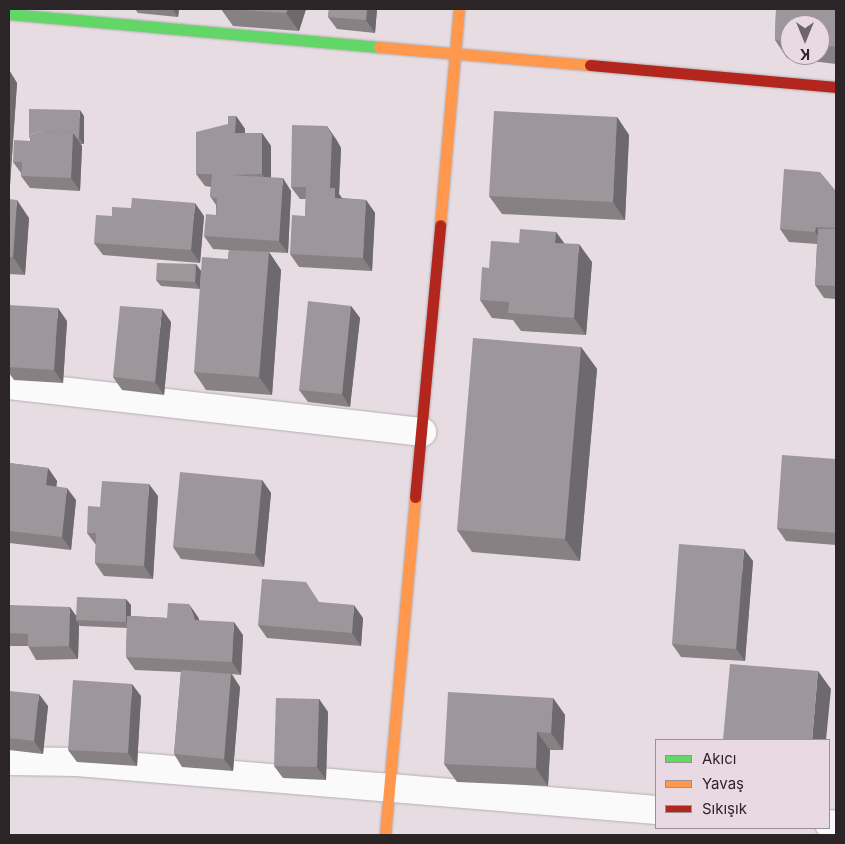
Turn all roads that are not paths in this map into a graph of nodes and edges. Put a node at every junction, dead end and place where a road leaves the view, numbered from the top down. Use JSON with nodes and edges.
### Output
{"nodes":[{"id":1,"x":460,"y":9,"type":"edge"},
{"id":2,"x":9,"y":14,"type":"edge"},
{"id":3,"x":456,"y":52,"type":"junction"},
{"id":4,"x":836,"y":87,"type":"edge"},
{"id":5,"x":9,"y":385,"type":"edge"},
{"id":6,"x":422,"y":432,"type":"junction"},
{"id":7,"x":9,"y":761,"type":"edge"},
{"id":8,"x":390,"y":788,"type":"junction"},
{"id":9,"x":655,"y":810,"type":"edge"},
{"id":10,"x":385,"y":835,"type":"edge"}],
"edges":[{"from":1,"to":3,"type":"street"},
{"from":2,"to":3,"type":"street"},
{"from":3,"to":4,"type":"street"},
{"from":3,"to":6,"type":"street"},
{"from":5,"to":6,"type":"street"},
{"from":6,"to":8,"type":"street"},
{"from":7,"to":8,"type":"street"},
{"from":8,"to":9,"type":"street"},
{"from":8,"to":10,"type":"street"}]}
